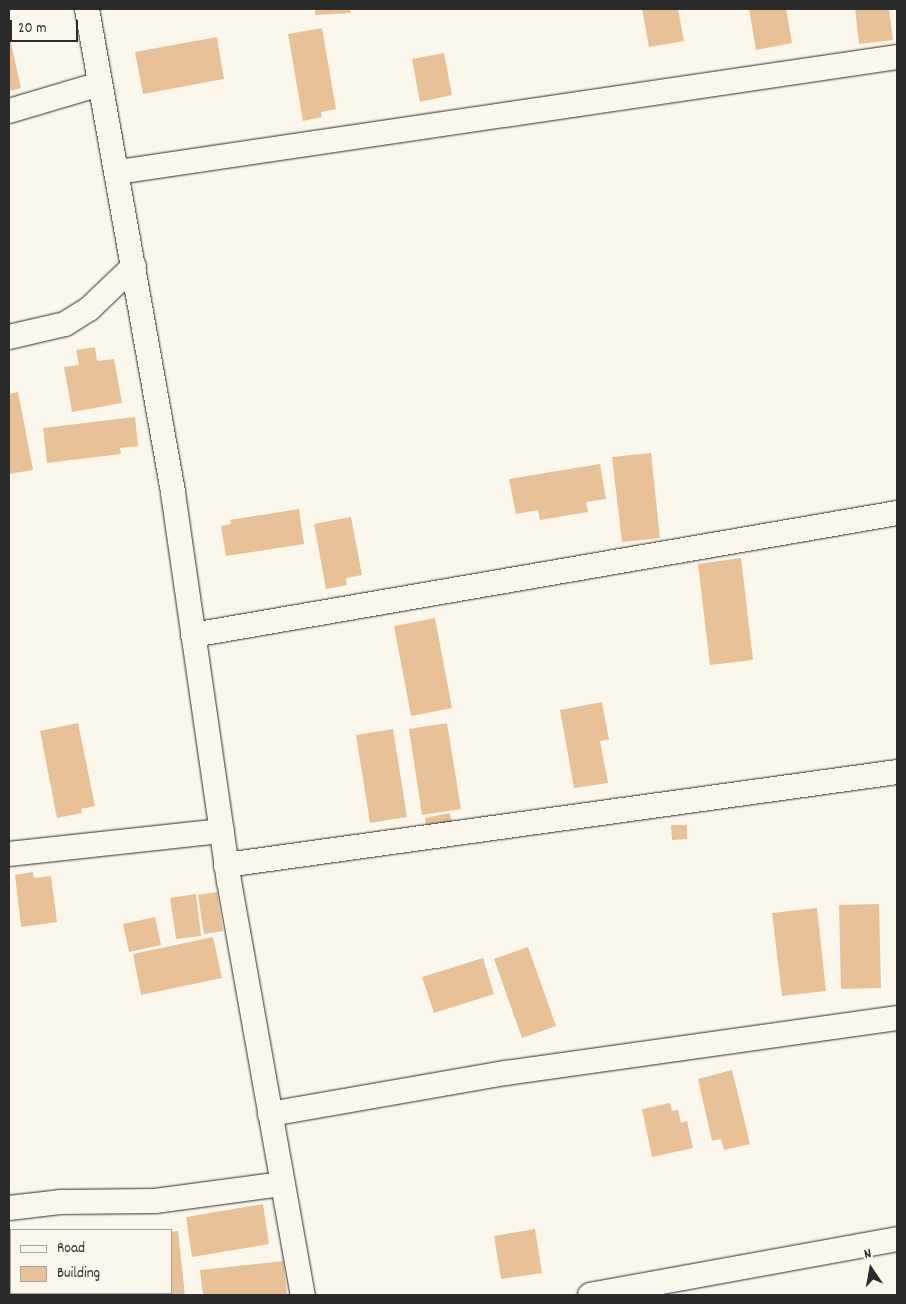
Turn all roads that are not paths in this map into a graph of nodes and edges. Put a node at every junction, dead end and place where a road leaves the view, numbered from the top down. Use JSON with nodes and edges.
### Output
{"nodes":[{"id":1,"x":87,"y":9,"type":"edge"},
{"id":2,"x":897,"y":58,"type":"edge"},
{"id":3,"x":100,"y":84,"type":"junction"},
{"id":4,"x":9,"y":111,"type":"edge"},
{"id":5,"x":118,"y":172,"type":"junction"},
{"id":6,"x":134,"y":266,"type":"junction"},
{"id":7,"x":9,"y":337,"type":"edge"},
{"id":8,"x":897,"y":513,"type":"edge"},
{"id":9,"x":193,"y":635,"type":"junction"},
{"id":10,"x":897,"y":772,"type":"edge"},
{"id":11,"x":222,"y":831,"type":"junction"},
{"id":12,"x":9,"y":854,"type":"edge"},
{"id":13,"x":226,"y":865,"type":"junction"},
{"id":14,"x":897,"y":1018,"type":"edge"},
{"id":15,"x":270,"y":1114,"type":"junction"},
{"id":16,"x":283,"y":1184,"type":"junction"},
{"id":17,"x":9,"y":1208,"type":"edge"},
{"id":18,"x":897,"y":1239,"type":"edge"},
{"id":19,"x":303,"y":1295,"type":"edge"},
{"id":20,"x":590,"y":1295,"type":"edge"}],
"edges":[{"from":1,"to":3,"type":"street"},
{"from":2,"to":5,"type":"street"},
{"from":3,"to":4,"type":"street"},
{"from":3,"to":5,"type":"street"},
{"from":5,"to":6,"type":"street"},
{"from":6,"to":7,"type":"street"},
{"from":6,"to":9,"type":"street"},
{"from":8,"to":9,"type":"street"},
{"from":9,"to":11,"type":"street"},
{"from":10,"to":13,"type":"street"},
{"from":11,"to":12,"type":"street"},
{"from":11,"to":13,"type":"street"},
{"from":13,"to":15,"type":"street"},
{"from":14,"to":15,"type":"street"},
{"from":15,"to":16,"type":"street"},
{"from":16,"to":17,"type":"street"},
{"from":16,"to":19,"type":"street"},
{"from":18,"to":20,"type":"street"}]}
